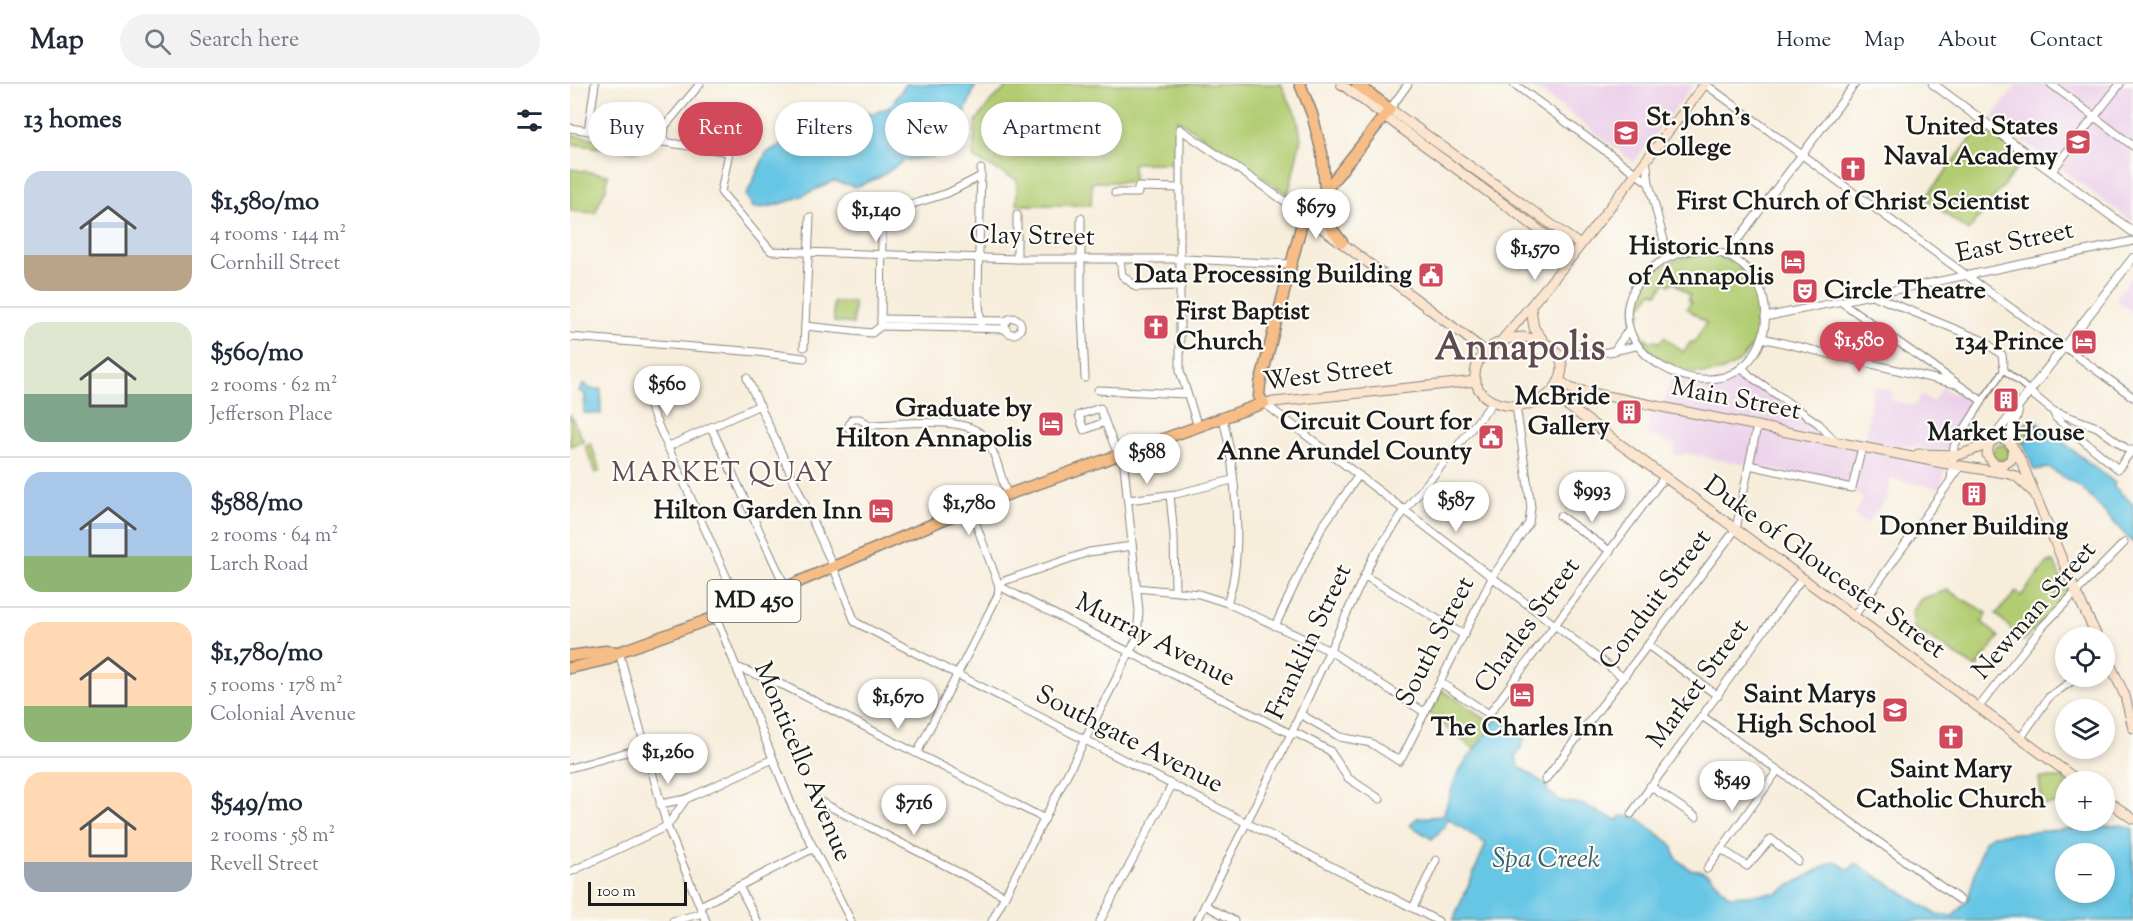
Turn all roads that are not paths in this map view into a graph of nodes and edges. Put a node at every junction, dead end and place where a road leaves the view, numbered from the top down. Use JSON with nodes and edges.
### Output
{"nodes":[{"id":1,"x":595,"y":84,"type":"edge"},
{"id":2,"x":700,"y":84,"type":"edge"},
{"id":3,"x":1300,"y":84,"type":"edge"},
{"id":4,"x":1341,"y":84,"type":"edge"},
{"id":5,"x":1358,"y":84,"type":"edge"},
{"id":6,"x":1408,"y":84,"type":"edge"},
{"id":7,"x":1514,"y":84,"type":"edge"},
{"id":8,"x":1705,"y":84,"type":"edge"},
{"id":9,"x":1855,"y":84,"type":"edge"},
{"id":10,"x":1934,"y":84,"type":"edge"},
{"id":11,"x":2051,"y":84,"type":"edge"},
{"id":12,"x":2120,"y":84,"type":"edge"},
{"id":13,"x":592,"y":102,"type":"edge"},
{"id":14,"x":1387,"y":113,"type":"junction"},
{"id":15,"x":2094,"y":117,"type":"junction"},
{"id":16,"x":666,"y":125,"type":"edge"},
{"id":17,"x":570,"y":128,"type":"edge"},
{"id":18,"x":588,"y":130,"type":"edge"},
{"id":19,"x":666,"y":142,"type":"edge"},
{"id":20,"x":2133,"y":146,"type":"edge"},
{"id":21,"x":1803,"y":153,"type":"junction"},
{"id":22,"x":1646,"y":159,"type":"junction"},
{"id":23,"x":2052,"y":171,"type":"junction"},
{"id":24,"x":1635,"y":172,"type":"junction"},
{"id":25,"x":1648,"y":183,"type":"junction"},
{"id":26,"x":1180,"y":188,"type":"junction"},
{"id":27,"x":1326,"y":189,"type":"junction"},
{"id":28,"x":1115,"y":192,"type":"dead end"},
{"id":29,"x":1017,"y":215,"type":"dead end"},
{"id":30,"x":1306,"y":216,"type":"junction"},
{"id":31,"x":810,"y":217,"type":"dead end"},
{"id":32,"x":1081,"y":218,"type":"dead end"},
{"id":33,"x":2133,"y":232,"type":"edge"},
{"id":34,"x":2133,"y":241,"type":"edge"},
{"id":35,"x":1342,"y":242,"type":"junction"},
{"id":36,"x":1580,"y":245,"type":"junction"},
{"id":37,"x":808,"y":254,"type":"junction"},
{"id":38,"x":1727,"y":254,"type":"junction"},
{"id":39,"x":1573,"y":255,"type":"junction"},
{"id":40,"x":882,"y":256,"type":"junction"},
{"id":41,"x":1668,"y":256,"type":"junction"},
{"id":42,"x":979,"y":258,"type":"junction"},
{"id":43,"x":2133,"y":258,"type":"edge"},
{"id":44,"x":1017,"y":259,"type":"junction"},
{"id":45,"x":1082,"y":259,"type":"junction"},
{"id":46,"x":1120,"y":259,"type":"junction"},
{"id":47,"x":1181,"y":259,"type":"junction"},
{"id":48,"x":1292,"y":264,"type":"junction"},
{"id":49,"x":1965,"y":274,"type":"junction"},
{"id":50,"x":1181,"y":286,"type":"junction"},
{"id":51,"x":1871,"y":295,"type":"junction"},
{"id":52,"x":1840,"y":301,"type":"junction"},
{"id":53,"x":1531,"y":308,"type":"junction"},
{"id":54,"x":1765,"y":317,"type":"junction"},
{"id":55,"x":881,"y":322,"type":"junction"},
{"id":56,"x":981,"y":325,"type":"junction"},
{"id":57,"x":1006,"y":325,"type":"dead end"},
{"id":58,"x":805,"y":326,"type":"junction"},
{"id":59,"x":1629,"y":329,"type":"junction"},
{"id":60,"x":570,"y":337,"type":"edge"},
{"id":61,"x":1762,"y":338,"type":"junction"},
{"id":62,"x":1503,"y":339,"type":"junction"},
{"id":63,"x":1543,"y":340,"type":"junction"},
{"id":64,"x":1636,"y":346,"type":"junction"},
{"id":65,"x":804,"y":347,"type":"dead end"},
{"id":66,"x":2065,"y":347,"type":"junction"},
{"id":67,"x":1485,"y":351,"type":"junction"},
{"id":68,"x":1614,"y":351,"type":"junction"},
{"id":69,"x":1560,"y":355,"type":"junction"},
{"id":70,"x":804,"y":358,"type":"dead end"},
{"id":71,"x":1743,"y":368,"type":"junction"},
{"id":72,"x":2004,"y":370,"type":"junction"},
{"id":73,"x":747,"y":378,"type":"dead end"},
{"id":74,"x":1085,"y":378,"type":"dead end"},
{"id":75,"x":1476,"y":381,"type":"junction"},
{"id":76,"x":1560,"y":381,"type":"junction"},
{"id":77,"x":1962,"y":386,"type":"junction"},
{"id":78,"x":1098,"y":390,"type":"dead end"},
{"id":79,"x":2031,"y":393,"type":"junction"},
{"id":80,"x":1187,"y":394,"type":"junction"},
{"id":81,"x":645,"y":396,"type":"dead end"},
{"id":82,"x":2133,"y":397,"type":"edge"},
{"id":83,"x":1494,"y":401,"type":"junction"},
{"id":84,"x":1982,"y":401,"type":"junction"},
{"id":85,"x":1538,"y":402,"type":"junction"},
{"id":86,"x":1264,"y":403,"type":"junction"},
{"id":87,"x":760,"y":405,"type":"junction"},
{"id":88,"x":1516,"y":406,"type":"junction"},
{"id":89,"x":2019,"y":409,"type":"junction"},
{"id":90,"x":2053,"y":411,"type":"junction"},
{"id":91,"x":1223,"y":418,"type":"junction"},
{"id":92,"x":1105,"y":422,"type":"dead end"},
{"id":93,"x":869,"y":426,"type":"dead end"},
{"id":94,"x":1757,"y":426,"type":"junction"},
{"id":95,"x":711,"y":427,"type":"junction"},
{"id":96,"x":1198,"y":427,"type":"junction"},
{"id":97,"x":1835,"y":441,"type":"junction"},
{"id":98,"x":1990,"y":442,"type":"junction"},
{"id":99,"x":2012,"y":445,"type":"junction"},
{"id":100,"x":668,"y":447,"type":"junction"},
{"id":101,"x":1862,"y":447,"type":"junction"},
{"id":102,"x":2132,"y":450,"type":"edge"},
{"id":103,"x":1119,"y":455,"type":"junction"},
{"id":104,"x":1955,"y":462,"type":"junction"},
{"id":105,"x":1749,"y":465,"type":"junction"},
{"id":106,"x":2001,"y":468,"type":"junction"},
{"id":107,"x":1359,"y":475,"type":"junction"},
{"id":108,"x":1665,"y":476,"type":"junction"},
{"id":109,"x":1232,"y":480,"type":"junction"},
{"id":110,"x":2033,"y":492,"type":"junction"},
{"id":111,"x":1007,"y":495,"type":"junction"},
{"id":112,"x":1170,"y":495,"type":"junction"},
{"id":113,"x":1128,"y":500,"type":"junction"},
{"id":114,"x":970,"y":508,"type":"junction"},
{"id":115,"x":1405,"y":510,"type":"junction"},
{"id":116,"x":1560,"y":516,"type":"dead end"},
{"id":117,"x":1736,"y":530,"type":"junction"},
{"id":118,"x":2124,"y":543,"type":"dead end"},
{"id":119,"x":1132,"y":546,"type":"junction"},
{"id":120,"x":1610,"y":551,"type":"junction"},
{"id":121,"x":833,"y":566,"type":"junction"},
{"id":122,"x":1365,"y":576,"type":"junction"},
{"id":123,"x":1493,"y":576,"type":"junction"},
{"id":124,"x":1802,"y":578,"type":"junction"},
{"id":125,"x":785,"y":586,"type":"junction"},
{"id":126,"x":999,"y":586,"type":"junction"},
{"id":127,"x":1136,"y":588,"type":"junction"},
{"id":128,"x":1175,"y":591,"type":"junction"},
{"id":129,"x":2076,"y":593,"type":"junction"},
{"id":130,"x":1227,"y":603,"type":"junction"},
{"id":131,"x":740,"y":607,"type":"junction"},
{"id":132,"x":1854,"y":616,"type":"junction"},
{"id":133,"x":716,"y":617,"type":"junction"},
{"id":134,"x":1556,"y":624,"type":"junction"},
{"id":135,"x":1275,"y":626,"type":"junction"},
{"id":136,"x":2093,"y":627,"type":"edge"},
{"id":137,"x":1464,"y":635,"type":"junction"},
{"id":138,"x":1649,"y":646,"type":"junction"},
{"id":139,"x":1330,"y":651,"type":"junction"},
{"id":140,"x":619,"y":652,"type":"junction"},
{"id":141,"x":1130,"y":652,"type":"junction"},
{"id":142,"x":570,"y":656,"type":"edge"},
{"id":143,"x":570,"y":668,"type":"edge"},
{"id":144,"x":739,"y":668,"type":"junction"},
{"id":145,"x":2115,"y":674,"type":"edge"},
{"id":146,"x":957,"y":675,"type":"junction"},
{"id":147,"x":1624,"y":678,"type":"junction"},
{"id":148,"x":1441,"y":683,"type":"junction"},
{"id":149,"x":2063,"y":687,"type":"edge"},
{"id":150,"x":1718,"y":696,"type":"junction"},
{"id":151,"x":1978,"y":708,"type":"junction"},
{"id":152,"x":1424,"y":712,"type":"junction"},
{"id":153,"x":1300,"y":714,"type":"junction"},
{"id":154,"x":1702,"y":716,"type":"junction"},
{"id":155,"x":2133,"y":728,"type":"edge"},
{"id":156,"x":1291,"y":735,"type":"junction"},
{"id":157,"x":2020,"y":739,"type":"junction"},
{"id":158,"x":1085,"y":740,"type":"junction"},
{"id":159,"x":645,"y":747,"type":"junction"},
{"id":160,"x":917,"y":753,"type":"junction"},
{"id":161,"x":773,"y":759,"type":"junction"},
{"id":162,"x":570,"y":768,"type":"edge"},
{"id":163,"x":1778,"y":770,"type":"junction"},
{"id":164,"x":2065,"y":771,"type":"edge"},
{"id":165,"x":1545,"y":780,"type":"dead end"},
{"id":166,"x":1172,"y":785,"type":"junction"},
{"id":167,"x":1650,"y":786,"type":"junction"},
{"id":168,"x":813,"y":798,"type":"dead end"},
{"id":169,"x":686,"y":799,"type":"junction"},
{"id":170,"x":1380,"y":799,"type":"dead end"},
{"id":171,"x":660,"y":804,"type":"junction"},
{"id":172,"x":2115,"y":806,"type":"edge"},
{"id":173,"x":1631,"y":814,"type":"dead end"},
{"id":174,"x":1696,"y":817,"type":"dead end"},
{"id":175,"x":1045,"y":819,"type":"junction"},
{"id":176,"x":2133,"y":819,"type":"edge"},
{"id":177,"x":1245,"y":823,"type":"junction"},
{"id":178,"x":666,"y":826,"type":"junction"},
{"id":179,"x":814,"y":848,"type":"junction"},
{"id":180,"x":1722,"y":849,"type":"junction"},
{"id":181,"x":1436,"y":860,"type":"dead end"},
{"id":182,"x":1798,"y":861,"type":"dead end"},
{"id":183,"x":1707,"y":869,"type":"dead end"},
{"id":184,"x":570,"y":872,"type":"edge"},
{"id":185,"x":739,"y":886,"type":"junction"},
{"id":186,"x":1005,"y":896,"type":"junction"},
{"id":187,"x":1960,"y":900,"type":"dead end"},
{"id":188,"x":1205,"y":905,"type":"junction"},
{"id":189,"x":1413,"y":908,"type":"junction"},
{"id":190,"x":701,"y":909,"type":"junction"},
{"id":191,"x":673,"y":921,"type":"edge"},
{"id":192,"x":706,"y":921,"type":"edge"},
{"id":193,"x":757,"y":921,"type":"edge"},
{"id":194,"x":852,"y":921,"type":"edge"},
{"id":195,"x":992,"y":921,"type":"edge"},
{"id":196,"x":1101,"y":921,"type":"edge"},
{"id":197,"x":1197,"y":921,"type":"edge"},
{"id":198,"x":1234,"y":921,"type":"edge"},
{"id":199,"x":1438,"y":921,"type":"edge"}],
"edges":[{"from":1,"to":13,"type":"street"},
{"from":2,"to":16,"type":"street"},
{"from":3,"to":27,"type":"main road"},
{"from":4,"to":14,"type":"main road"},
{"from":5,"to":14,"type":"main road"},
{"from":6,"to":14,"type":"street"},
{"from":7,"to":24,"type":"street"},
{"from":8,"to":21,"type":"street"},
{"from":8,"to":22,"type":"main road"},
{"from":9,"to":21,"type":"street"},
{"from":10,"to":23,"type":"street"},
{"from":11,"to":15,"type":"street"},
{"from":12,"to":15,"type":"street"},
{"from":14,"to":27,"type":"main road"},
{"from":14,"to":36,"type":"main road"},
{"from":14,"to":39,"type":"main road"},
{"from":15,"to":20,"type":"street"},
{"from":15,"to":23,"type":"street"},
{"from":17,"to":18,"type":"street"},
{"from":19,"to":37,"type":"street","name":"Clay Street"},
{"from":21,"to":38,"type":"street"},
{"from":21,"to":49,"type":"street"},
{"from":22,"to":24,"type":"main road"},
{"from":22,"to":25,"type":"street"},
{"from":23,"to":33,"type":"street"},
{"from":24,"to":25,"type":"street"},
{"from":24,"to":36,"type":"main road"},
{"from":25,"to":41,"type":"street"},
{"from":26,"to":28,"type":"street"},
{"from":26,"to":30,"type":"street"},
{"from":26,"to":47,"type":"street"},
{"from":27,"to":30,"type":"main road"},
{"from":27,"to":35,"type":"main road"},
{"from":29,"to":44,"type":"street"},
{"from":30,"to":35,"type":"main road"},
{"from":30,"to":48,"type":"main road"},
{"from":31,"to":37,"type":"street"},
{"from":32,"to":45,"type":"street"},
{"from":34,"to":49,"type":"street","name":"East Street"},
{"from":35,"to":67,"type":"main road"},
{"from":36,"to":39,"type":"main road"},
{"from":37,"to":40,"type":"street","name":"Clay Street"},
{"from":37,"to":58,"type":"street"},
{"from":38,"to":41,"type":"street"},
{"from":38,"to":54,"type":"street"},
{"from":39,"to":53,"type":"main road"},
{"from":40,"to":42,"type":"street","name":"Clay Street"},
{"from":40,"to":42,"type":"street"},
{"from":40,"to":55,"type":"street"},
{"from":41,"to":59,"type":"street"},
{"from":42,"to":44,"type":"street","name":"Clay Street"},
{"from":42,"to":56,"type":"street"},
{"from":43,"to":66,"type":"street"},
{"from":44,"to":45,"type":"street","name":"Clay Street"},
{"from":45,"to":46,"type":"street","name":"Clay Street"},
{"from":45,"to":74,"type":"street"},
{"from":46,"to":47,"type":"street","name":"Clay Street"},
{"from":46,"to":50,"type":"street"},
{"from":47,"to":48,"type":"street","name":"Clay Street"},
{"from":47,"to":50,"type":"street"},
{"from":48,"to":86,"type":"main road"},
{"from":49,"to":51,"type":"street","name":"East Street"},
{"from":49,"to":66,"type":"street"},
{"from":50,"to":80,"type":"street"},
{"from":51,"to":52,"type":"street","name":"East Street"},
{"from":51,"to":72,"type":"street"},
{"from":52,"to":54,"type":"street","name":"East Street"},
{"from":52,"to":77,"type":"street"},
{"from":53,"to":62,"type":"main road"},
{"from":53,"to":63,"type":"main road"},
{"from":54,"to":61,"type":"street"},
{"from":55,"to":56,"type":"street"},
{"from":55,"to":58,"type":"street"},
{"from":56,"to":57,"type":"street"},
{"from":58,"to":65,"type":"street"},
{"from":59,"to":64,"type":"street"},
{"from":59,"to":68,"type":"street"},
{"from":60,"to":70,"type":"street"},
{"from":61,"to":71,"type":"street"},
{"from":61,"to":77,"type":"street"},
{"from":62,"to":63,"type":"main road"},
{"from":62,"to":67,"type":"main road"},
{"from":63,"to":69,"type":"main road"},
{"from":64,"to":68,"type":"street"},
{"from":64,"to":71,"type":"street"},
{"from":66,"to":79,"type":"street"},
{"from":66,"to":82,"type":"street"},
{"from":67,"to":75,"type":"main road"},
{"from":68,"to":69,"type":"street"},
{"from":69,"to":76,"type":"main road"},
{"from":71,"to":97,"type":"street"},
{"from":72,"to":79,"type":"street"},
{"from":72,"to":84,"type":"street"},
{"from":73,"to":87,"type":"street","name":"Southgate Avenue"},
{"from":75,"to":83,"type":"main road"},
{"from":75,"to":86,"type":"main road","name":"West Street","number":"MD 450"},
{"from":76,"to":85,"type":"main road"},
{"from":76,"to":94,"type":"main road","name":"Main Street"},
{"from":77,"to":84,"type":"street"},
{"from":78,"to":80,"type":"street"},
{"from":79,"to":89,"type":"street"},
{"from":79,"to":90,"type":"street"},
{"from":80,"to":96,"type":"street"},
{"from":81,"to":100,"type":"street"},
{"from":83,"to":88,"type":"main road"},
{"from":83,"to":115,"type":"street","name":"Franklin Street"},
{"from":84,"to":104,"type":"street"},
{"from":85,"to":88,"type":"main road"},
{"from":85,"to":108,"type":"main road","name":"Duke of Gloucester Street"},
{"from":86,"to":91,"type":"main road","name":"West Street","number":"MD 450"},
{"from":86,"to":107,"type":"street"},
{"from":87,"to":95,"type":"street"},
{"from":87,"to":121,"type":"street","name":"Southgate Avenue"},
{"from":88,"to":123,"type":"street","name":"South Street"},
{"from":89,"to":98,"type":"street"},
{"from":89,"to":99,"type":"street"},
{"from":90,"to":102,"type":"street"},
{"from":90,"to":102,"type":"street"},
{"from":91,"to":96,"type":"main road","name":"West Street","number":"MD 450"},
{"from":91,"to":109,"type":"street"},
{"from":92,"to":103,"type":"street"},
{"from":93,"to":111,"type":"street"},
{"from":94,"to":97,"type":"main road","name":"Main Street"},
{"from":94,"to":105,"type":"street","name":"Conduit Street"},
{"from":95,"to":100,"type":"street"},
{"from":95,"to":125,"type":"street"},
{"from":96,"to":103,"type":"main road","name":"West Street","number":"MD 450"},
{"from":97,"to":101,"type":"main road","name":"Main Street"},
{"from":98,"to":99,"type":"main road"},
{"from":98,"to":104,"type":"main road","name":"Main Street"},
{"from":98,"to":106,"type":"main road"},
{"from":99,"to":106,"type":"main road"},
{"from":99,"to":110,"type":"main road"},
{"from":100,"to":131,"type":"street"},
{"from":101,"to":104,"type":"main road","name":"Main Street"},
{"from":101,"to":105,"type":"street"},
{"from":103,"to":111,"type":"main road","name":"West Street","number":"MD 450"},
{"from":103,"to":113,"type":"street"},
{"from":104,"to":106,"type":"main road","name":"Main Street"},
{"from":104,"to":132,"type":"street"},
{"from":105,"to":117,"type":"street","name":"Conduit Street"},
{"from":106,"to":110,"type":"main road"},
{"from":107,"to":115,"type":"street"},
{"from":107,"to":135,"type":"street"},
{"from":108,"to":117,"type":"main road","name":"Duke of Gloucester Street"},
{"from":108,"to":120,"type":"street","name":"Charles Street"},
{"from":109,"to":112,"type":"street"},
{"from":109,"to":130,"type":"street"},
{"from":110,"to":129,"type":"main road"},
{"from":111,"to":114,"type":"main road","name":"West Street","number":"MD 450"},
{"from":112,"to":113,"type":"street"},
{"from":112,"to":128,"type":"street"},
{"from":113,"to":119,"type":"street"},
{"from":114,"to":121,"type":"main road","name":"West Street","number":"MD 450"},
{"from":114,"to":126,"type":"street"},
{"from":115,"to":122,"type":"street","name":"Franklin Street"},
{"from":115,"to":123,"type":"street"},
{"from":116,"to":120,"type":"street"},
{"from":117,"to":124,"type":"main road","name":"Duke of Gloucester Street"},
{"from":117,"to":138,"type":"street","name":"Conduit Street"},
{"from":118,"to":129,"type":"street","name":"Newman Street"},
{"from":119,"to":126,"type":"street"},
{"from":119,"to":127,"type":"street"},
{"from":120,"to":134,"type":"street","name":"Charles Street"},
{"from":121,"to":125,"type":"main road","name":"West Street","number":"MD 450"},
{"from":121,"to":146,"type":"street","name":"Southgate Avenue"},
{"from":122,"to":137,"type":"street"},
{"from":122,"to":139,"type":"street","name":"Franklin Street"},
{"from":123,"to":134,"type":"street"},
{"from":123,"to":137,"type":"street","name":"South Street"},
{"from":124,"to":132,"type":"main road","name":"Duke of Gloucester Street"},
{"from":124,"to":150,"type":"street","name":"Market Street"},
{"from":125,"to":131,"type":"main road","name":"West Street","number":"MD 450"},
{"from":126,"to":141,"type":"street","name":"Murray Avenue"},
{"from":126,"to":146,"type":"street"},
{"from":127,"to":128,"type":"street"},
{"from":127,"to":141,"type":"street"},
{"from":128,"to":130,"type":"street"},
{"from":129,"to":136,"type":"main road"},
{"from":129,"to":151,"type":"street","name":"Newman Street"},
{"from":130,"to":135,"type":"street"},
{"from":131,"to":133,"type":"main road","name":"West Street","number":"MD 450"},
{"from":132,"to":151,"type":"main road","name":"Duke of Gloucester Street"},
{"from":133,"to":140,"type":"main road","name":"West Street","number":"MD 450"},
{"from":133,"to":144,"type":"street","name":"Monticello Avenue"},
{"from":134,"to":147,"type":"street"},
{"from":134,"to":148,"type":"street","name":"Charles Street"},
{"from":135,"to":139,"type":"street"},
{"from":137,"to":148,"type":"street","name":"South Street"},
{"from":138,"to":147,"type":"street","name":"Conduit Street"},
{"from":138,"to":150,"type":"street"},
{"from":139,"to":152,"type":"street"},
{"from":139,"to":153,"type":"street","name":"Franklin Street"},
{"from":140,"to":142,"type":"main road","name":"West Street","number":"MD 450"},
{"from":140,"to":143,"type":"main road","name":"West Street","number":"MD 450"},
{"from":140,"to":159,"type":"street"},
{"from":141,"to":156,"type":"street","name":"Murray Avenue"},
{"from":141,"to":158,"type":"street"},
{"from":144,"to":160,"type":"street"},
{"from":144,"to":161,"type":"street","name":"Monticello Avenue"},
{"from":145,"to":155,"type":"main road"},
{"from":146,"to":158,"type":"street","name":"Southgate Avenue"},
{"from":146,"to":160,"type":"street"},
{"from":147,"to":165,"type":"street","name":"Conduit Street"},
{"from":148,"to":152,"type":"street","name":"South Street"},
{"from":149,"to":157,"type":"street"},
{"from":150,"to":154,"type":"street","name":"Market Street"},
{"from":151,"to":157,"type":"main road","name":"Duke of Gloucester Street"},
{"from":152,"to":153,"type":"street","name":"South Street"},
{"from":153,"to":156,"type":"street","name":"Franklin Street"},
{"from":154,"to":163,"type":"street"},
{"from":154,"to":167,"type":"street","name":"Market Street"},
{"from":156,"to":170,"type":"street","name":"Murray Avenue"},
{"from":156,"to":177,"type":"street","name":"Franklin Street"},
{"from":157,"to":164,"type":"main road","name":"Duke of Gloucester Street"},
{"from":158,"to":166,"type":"street","name":"Southgate Avenue"},
{"from":158,"to":175,"type":"street"},
{"from":159,"to":162,"type":"street"},
{"from":159,"to":171,"type":"street"},
{"from":160,"to":175,"type":"street"},
{"from":161,"to":169,"type":"street"},
{"from":161,"to":179,"type":"street","name":"Monticello Avenue"},
{"from":163,"to":180,"type":"street"},
{"from":163,"to":187,"type":"street"},
{"from":166,"to":177,"type":"street","name":"Southgate Avenue"},
{"from":166,"to":196,"type":"street"},
{"from":167,"to":173,"type":"street","name":"Market Street"},
{"from":167,"to":174,"type":"street"},
{"from":168,"to":186,"type":"street"},
{"from":169,"to":171,"type":"street"},
{"from":169,"to":178,"type":"street"},
{"from":171,"to":178,"type":"street"},
{"from":172,"to":176,"type":"main road"},
{"from":175,"to":186,"type":"street"},
{"from":177,"to":188,"type":"street","name":"Franklin Street"},
{"from":177,"to":189,"type":"street","name":"Southgate Avenue"},
{"from":178,"to":184,"type":"street"},
{"from":178,"to":190,"type":"street"},
{"from":179,"to":185,"type":"street"},
{"from":179,"to":194,"type":"street","name":"Monticello Avenue"},
{"from":180,"to":182,"type":"street"},
{"from":180,"to":183,"type":"street"},
{"from":181,"to":189,"type":"street"},
{"from":185,"to":190,"type":"street"},
{"from":185,"to":193,"type":"street"},
{"from":186,"to":195,"type":"street"},
{"from":188,"to":197,"type":"street","name":"Franklin Street"},
{"from":188,"to":198,"type":"street"},
{"from":189,"to":199,"type":"street","name":"Southgate Avenue"},
{"from":190,"to":191,"type":"street"},
{"from":190,"to":192,"type":"street"}]}
